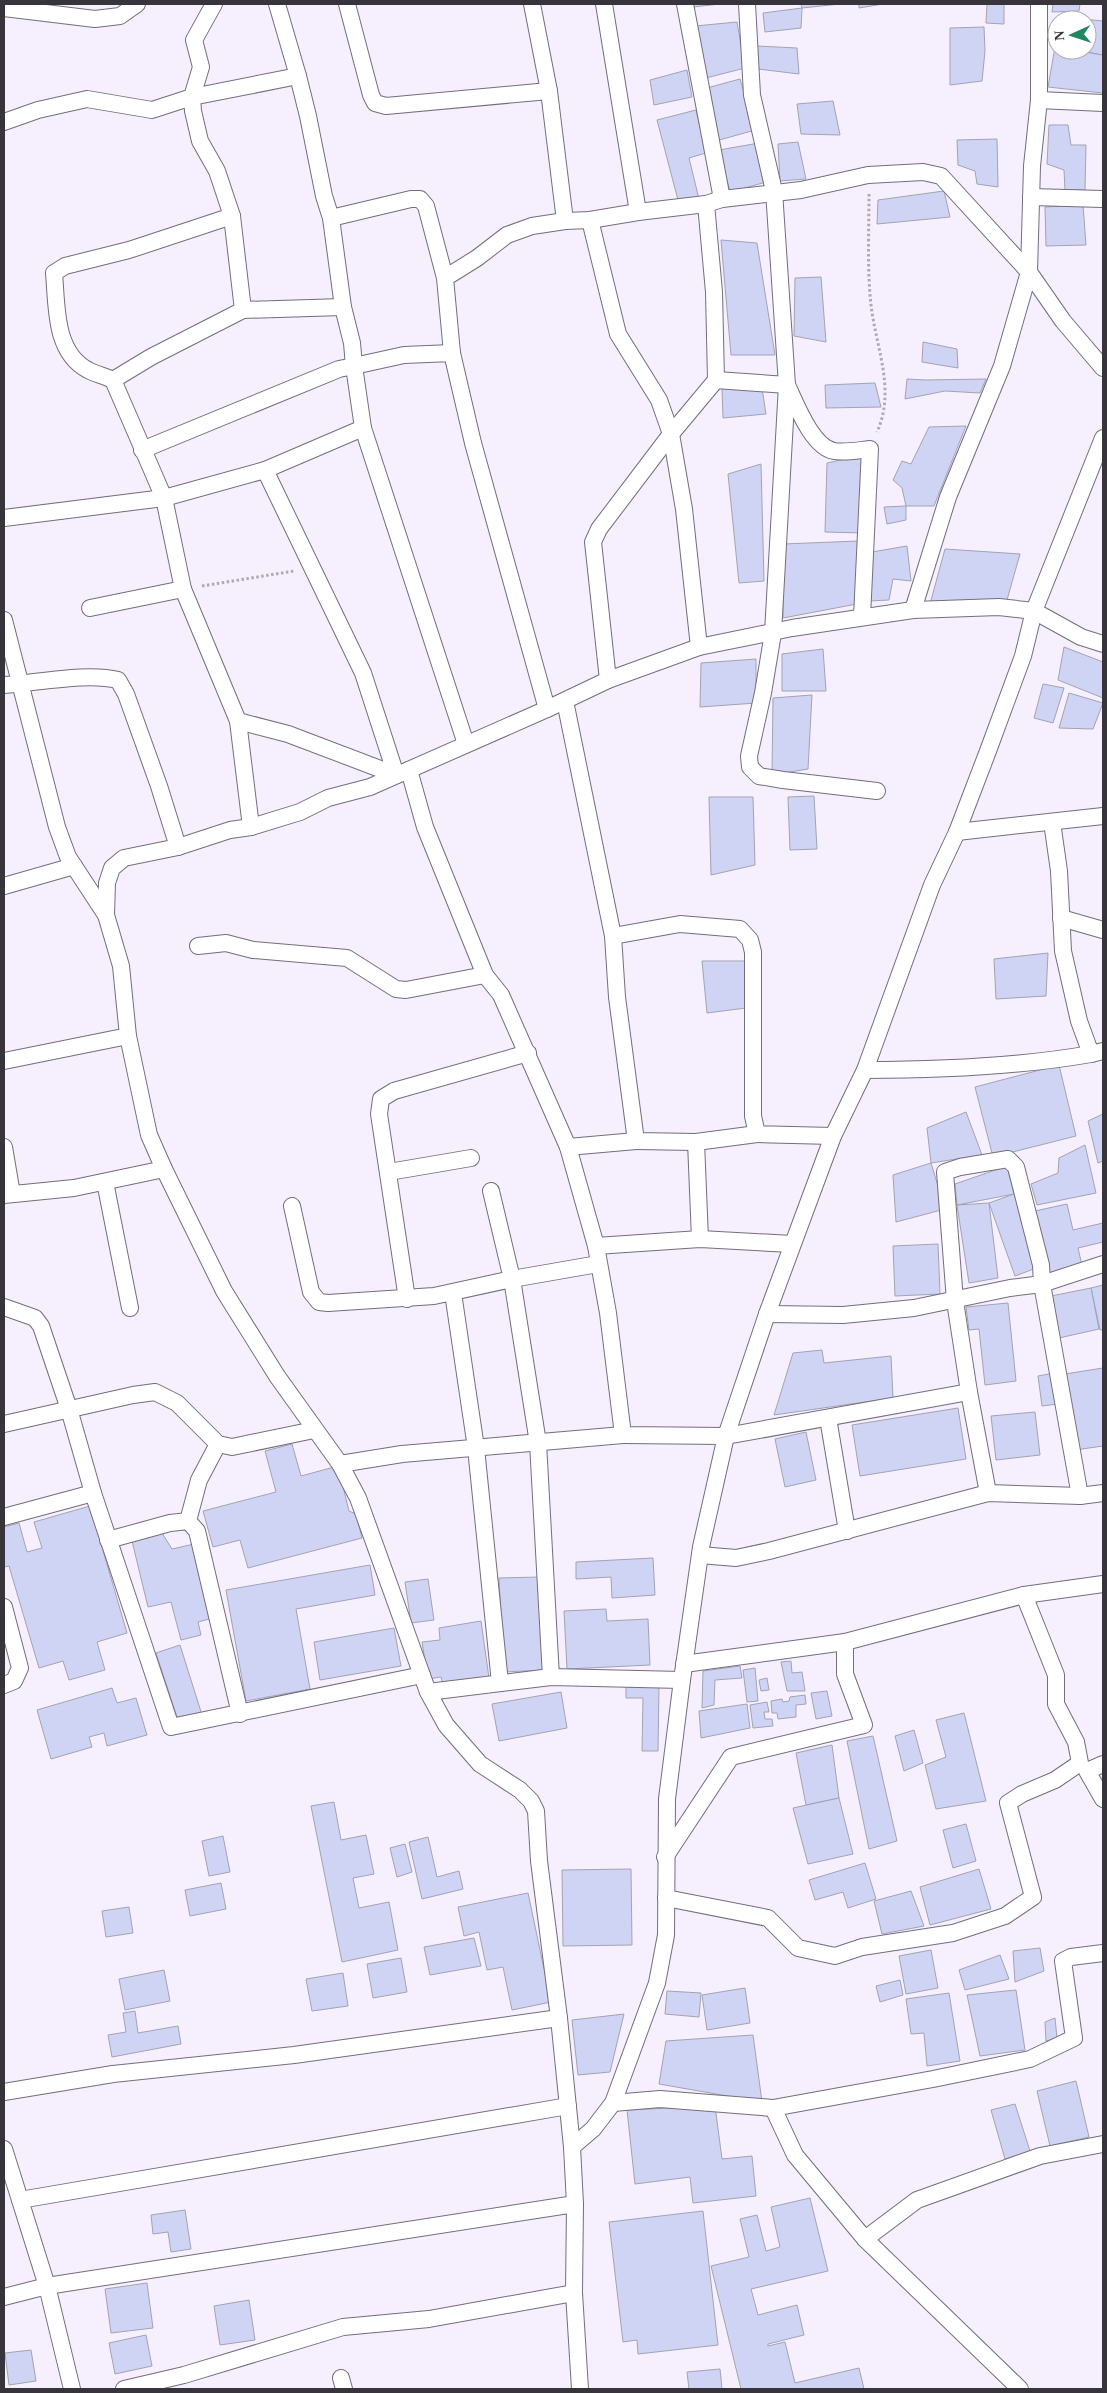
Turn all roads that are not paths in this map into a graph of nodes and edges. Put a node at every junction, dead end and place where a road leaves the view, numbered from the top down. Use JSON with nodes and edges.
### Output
{"nodes":[{"id":1,"x":137,"y":4,"type":"edge"},
{"id":2,"x":214,"y":4,"type":"edge"},
{"id":3,"x":276,"y":4,"type":"edge"},
{"id":4,"x":347,"y":4,"type":"edge"},
{"id":5,"x":532,"y":4,"type":"edge"},
{"id":6,"x":604,"y":4,"type":"edge"},
{"id":7,"x":685,"y":4,"type":"edge"},
{"id":8,"x":747,"y":4,"type":"edge"},
{"id":9,"x":1039,"y":4,"type":"edge"},
{"id":10,"x":4,"y":8,"type":"edge"},
{"id":11,"x":298,"y":76,"type":"junction"},
{"id":12,"x":549,"y":91,"type":"junction"},
{"id":13,"x":192,"y":97,"type":"junction"},
{"id":14,"x":1039,"y":100,"type":"junction"},
{"id":15,"x":1103,"y":103,"type":"edge"},
{"id":16,"x":4,"y":122,"type":"edge"},
{"id":17,"x":774,"y":191,"type":"junction"},
{"id":18,"x":1031,"y":197,"type":"junction"},
{"id":19,"x":722,"y":199,"type":"junction"},
{"id":20,"x":1103,"y":199,"type":"edge"},
{"id":21,"x":706,"y":204,"type":"junction"},
{"id":22,"x":638,"y":212,"type":"junction"},
{"id":23,"x":232,"y":216,"type":"junction"},
{"id":24,"x":331,"y":218,"type":"junction"},
{"id":25,"x":565,"y":220,"type":"junction"},
{"id":26,"x":590,"y":220,"type":"junction"},
{"id":27,"x":1029,"y":272,"type":"junction"},
{"id":28,"x":445,"y":278,"type":"junction"},
{"id":29,"x":343,"y":307,"type":"junction"},
{"id":30,"x":243,"y":310,"type":"junction"},
{"id":31,"x":452,"y":353,"type":"junction"},
{"id":32,"x":354,"y":366,"type":"junction"},
{"id":33,"x":1103,"y":368,"type":"edge"},
{"id":34,"x":113,"y":380,"type":"junction"},
{"id":35,"x":716,"y":380,"type":"junction"},
{"id":36,"x":787,"y":386,"type":"junction"},
{"id":37,"x":363,"y":428,"type":"junction"},
{"id":38,"x":671,"y":434,"type":"junction"},
{"id":39,"x":1103,"y":438,"type":"edge"},
{"id":40,"x":142,"y":450,"type":"junction"},
{"id":41,"x":265,"y":470,"type":"junction"},
{"id":42,"x":164,"y":498,"type":"junction"},
{"id":43,"x":4,"y":518,"type":"edge"},
{"id":44,"x":183,"y":589,"type":"junction"},
{"id":45,"x":90,"y":608,"type":"dead end"},
{"id":46,"x":913,"y":610,"type":"junction"},
{"id":47,"x":1034,"y":611,"type":"junction"},
{"id":48,"x":862,"y":617,"type":"junction"},
{"id":49,"x":4,"y":620,"type":"edge"},
{"id":50,"x":773,"y":633,"type":"junction"},
{"id":51,"x":1103,"y":644,"type":"edge"},
{"id":52,"x":699,"y":647,"type":"junction"},
{"id":53,"x":608,"y":680,"type":"junction"},
{"id":54,"x":11,"y":684,"type":"edge"},
{"id":55,"x":565,"y":701,"type":"junction"},
{"id":56,"x":547,"y":709,"type":"junction"},
{"id":57,"x":238,"y":721,"type":"junction"},
{"id":58,"x":466,"y":744,"type":"junction"},
{"id":59,"x":403,"y":773,"type":"junction"},
{"id":60,"x":877,"y":791,"type":"dead end"},
{"id":61,"x":1103,"y":816,"type":"edge"},
{"id":62,"x":1052,"y":822,"type":"junction"},
{"id":63,"x":250,"y":827,"type":"junction"},
{"id":64,"x":957,"y":832,"type":"junction"},
{"id":65,"x":178,"y":847,"type":"junction"},
{"id":66,"x":74,"y":866,"type":"junction"},
{"id":67,"x":4,"y":886,"type":"edge"},
{"id":68,"x":106,"y":915,"type":"junction"},
{"id":69,"x":1061,"y":918,"type":"junction"},
{"id":70,"x":1103,"y":930,"type":"edge"},
{"id":71,"x":612,"y":936,"type":"junction"},
{"id":72,"x":198,"y":946,"type":"dead end"},
{"id":73,"x":485,"y":975,"type":"junction"},
{"id":74,"x":128,"y":1036,"type":"junction"},
{"id":75,"x":1097,"y":1052,"type":"edge"},
{"id":76,"x":528,"y":1053,"type":"junction"},
{"id":77,"x":4,"y":1061,"type":"edge"},
{"id":78,"x":864,"y":1070,"type":"junction"},
{"id":79,"x":756,"y":1134,"type":"junction"},
{"id":80,"x":833,"y":1136,"type":"junction"},
{"id":81,"x":636,"y":1141,"type":"junction"},
{"id":82,"x":696,"y":1142,"type":"junction"},
{"id":83,"x":4,"y":1147,"type":"edge"},
{"id":84,"x":568,"y":1147,"type":"junction"},
{"id":85,"x":471,"y":1158,"type":"dead end"},
{"id":86,"x":164,"y":1169,"type":"junction"},
{"id":87,"x":389,"y":1172,"type":"junction"},
{"id":88,"x":105,"y":1182,"type":"junction"},
{"id":89,"x":491,"y":1191,"type":"dead end"},
{"id":90,"x":8,"y":1195,"type":"edge"},
{"id":91,"x":292,"y":1206,"type":"dead end"},
{"id":92,"x":700,"y":1239,"type":"junction"},
{"id":93,"x":792,"y":1244,"type":"junction"},
{"id":94,"x":596,"y":1246,"type":"junction"},
{"id":95,"x":598,"y":1264,"type":"junction"},
{"id":96,"x":1103,"y":1264,"type":"edge"},
{"id":97,"x":512,"y":1279,"type":"junction"},
{"id":98,"x":1042,"y":1284,"type":"junction"},
{"id":99,"x":453,"y":1293,"type":"junction"},
{"id":100,"x":407,"y":1299,"type":"junction"},
{"id":101,"x":955,"y":1300,"type":"junction"},
{"id":102,"x":4,"y":1308,"type":"edge"},
{"id":103,"x":130,"y":1308,"type":"dead end"},
{"id":104,"x":767,"y":1314,"type":"junction"},
{"id":105,"x":969,"y":1392,"type":"junction"},
{"id":106,"x":69,"y":1409,"type":"junction"},
{"id":107,"x":828,"y":1418,"type":"junction"},
{"id":108,"x":4,"y":1424,"type":"edge"},
{"id":109,"x":314,"y":1430,"type":"junction"},
{"id":110,"x":623,"y":1435,"type":"junction"},
{"id":111,"x":726,"y":1436,"type":"junction"},
{"id":112,"x":538,"y":1443,"type":"junction"},
{"id":113,"x":218,"y":1444,"type":"junction"},
{"id":114,"x":476,"y":1448,"type":"junction"},
{"id":115,"x":340,"y":1464,"type":"junction"},
{"id":116,"x":1103,"y":1492,"type":"edge"},
{"id":117,"x":93,"y":1493,"type":"junction"},
{"id":118,"x":988,"y":1493,"type":"junction"},
{"id":119,"x":1080,"y":1496,"type":"junction"},
{"id":120,"x":4,"y":1517,"type":"edge"},
{"id":121,"x":188,"y":1521,"type":"junction"},
{"id":122,"x":847,"y":1531,"type":"junction"},
{"id":123,"x":108,"y":1540,"type":"junction"},
{"id":124,"x":700,"y":1555,"type":"junction"},
{"id":125,"x":1103,"y":1584,"type":"edge"},
{"id":126,"x":1024,"y":1595,"type":"junction"},
{"id":127,"x":4,"y":1607,"type":"edge"},
{"id":128,"x":845,"y":1642,"type":"junction"},
{"id":129,"x":683,"y":1672,"type":"junction"},
{"id":130,"x":422,"y":1675,"type":"junction"},
{"id":131,"x":551,"y":1677,"type":"junction"},
{"id":132,"x":500,"y":1683,"type":"junction"},
{"id":133,"x":4,"y":1685,"type":"edge"},
{"id":134,"x":428,"y":1692,"type":"junction"},
{"id":135,"x":240,"y":1714,"type":"junction"},
{"id":136,"x":1103,"y":1764,"type":"edge"},
{"id":137,"x":1103,"y":1798,"type":"edge"},
{"id":138,"x":665,"y":1857,"type":"junction"},
{"id":139,"x":666,"y":1898,"type":"junction"},
{"id":140,"x":1103,"y":1953,"type":"edge"},
{"id":141,"x":559,"y":2018,"type":"junction"},
{"id":142,"x":4,"y":2092,"type":"edge"},
{"id":143,"x":613,"y":2103,"type":"junction"},
{"id":144,"x":568,"y":2106,"type":"junction"},
{"id":145,"x":773,"y":2108,"type":"junction"},
{"id":146,"x":1103,"y":2144,"type":"edge"},
{"id":147,"x":572,"y":2147,"type":"junction"},
{"id":148,"x":4,"y":2149,"type":"edge"},
{"id":149,"x":20,"y":2200,"type":"junction"},
{"id":150,"x":575,"y":2204,"type":"junction"},
{"id":151,"x":865,"y":2239,"type":"junction"},
{"id":152,"x":47,"y":2286,"type":"junction"},
{"id":153,"x":574,"y":2293,"type":"junction"},
{"id":154,"x":4,"y":2297,"type":"edge"},
{"id":155,"x":72,"y":2389,"type":"edge"},
{"id":156,"x":124,"y":2389,"type":"edge"},
{"id":157,"x":580,"y":2389,"type":"edge"},
{"id":158,"x":1020,"y":2389,"type":"edge"}],
"edges":[{"from":1,"to":10,"type":"street"},
{"from":2,"to":13,"type":"street"},
{"from":3,"to":11,"type":"street"},
{"from":4,"to":12,"type":"street"},
{"from":5,"to":12,"type":"street"},
{"from":6,"to":22,"type":"street"},
{"from":7,"to":19,"type":"street"},
{"from":8,"to":17,"type":"street"},
{"from":9,"to":14,"type":"street"},
{"from":11,"to":13,"type":"street"},
{"from":11,"to":24,"type":"street"},
{"from":12,"to":25,"type":"street"},
{"from":13,"to":16,"type":"street"},
{"from":13,"to":23,"type":"street"},
{"from":14,"to":15,"type":"street"},
{"from":14,"to":18,"type":"street"},
{"from":17,"to":19,"type":"street"},
{"from":17,"to":27,"type":"street"},
{"from":17,"to":36,"type":"street"},
{"from":18,"to":20,"type":"street"},
{"from":18,"to":27,"type":"street"},
{"from":19,"to":21,"type":"street"},
{"from":21,"to":22,"type":"street"},
{"from":21,"to":35,"type":"street"},
{"from":22,"to":26,"type":"street"},
{"from":23,"to":30,"type":"street"},
{"from":23,"to":34,"type":"street"},
{"from":24,"to":28,"type":"street"},
{"from":24,"to":29,"type":"street"},
{"from":25,"to":26,"type":"street"},
{"from":25,"to":28,"type":"street"},
{"from":26,"to":38,"type":"street"},
{"from":27,"to":33,"type":"street"},
{"from":27,"to":46,"type":"street"},
{"from":28,"to":31,"type":"street"},
{"from":29,"to":30,"type":"street"},
{"from":29,"to":32,"type":"street"},
{"from":30,"to":34,"type":"street"},
{"from":31,"to":32,"type":"street"},
{"from":31,"to":56,"type":"street"},
{"from":32,"to":37,"type":"street"},
{"from":32,"to":40,"type":"street"},
{"from":34,"to":40,"type":"street"},
{"from":35,"to":36,"type":"street"},
{"from":35,"to":38,"type":"street"},
{"from":36,"to":48,"type":"street"},
{"from":36,"to":50,"type":"street"},
{"from":37,"to":41,"type":"street"},
{"from":37,"to":58,"type":"street"},
{"from":38,"to":52,"type":"street"},
{"from":38,"to":53,"type":"street"},
{"from":39,"to":47,"type":"street"},
{"from":40,"to":42,"type":"street"},
{"from":41,"to":42,"type":"street"},
{"from":41,"to":59,"type":"street"},
{"from":42,"to":43,"type":"street"},
{"from":42,"to":44,"type":"street"},
{"from":44,"to":45,"type":"street"},
{"from":44,"to":57,"type":"street"},
{"from":46,"to":47,"type":"street"},
{"from":46,"to":48,"type":"street"},
{"from":47,"to":51,"type":"street"},
{"from":47,"to":64,"type":"street"},
{"from":48,"to":50,"type":"street"},
{"from":49,"to":54,"type":"street"},
{"from":50,"to":52,"type":"street"},
{"from":50,"to":60,"type":"street"},
{"from":52,"to":53,"type":"street"},
{"from":53,"to":55,"type":"street"},
{"from":54,"to":65,"type":"street"},
{"from":54,"to":66,"type":"street"},
{"from":55,"to":56,"type":"street"},
{"from":55,"to":71,"type":"street"},
{"from":56,"to":58,"type":"street"},
{"from":57,"to":59,"type":"street"},
{"from":57,"to":63,"type":"street"},
{"from":58,"to":59,"type":"street"},
{"from":59,"to":63,"type":"street"},
{"from":59,"to":73,"type":"street"},
{"from":61,"to":62,"type":"street"},
{"from":62,"to":64,"type":"street"},
{"from":62,"to":69,"type":"street"},
{"from":63,"to":65,"type":"street"},
{"from":64,"to":78,"type":"street"},
{"from":65,"to":68,"type":"street"},
{"from":66,"to":67,"type":"street"},
{"from":66,"to":68,"type":"street"},
{"from":68,"to":74,"type":"street"},
{"from":69,"to":70,"type":"street"},
{"from":69,"to":75,"type":"street"},
{"from":71,"to":79,"type":"street"},
{"from":71,"to":81,"type":"street"},
{"from":72,"to":73,"type":"street"},
{"from":73,"to":76,"type":"street"},
{"from":74,"to":77,"type":"street"},
{"from":74,"to":86,"type":"street"},
{"from":75,"to":78,"type":"street"},
{"from":76,"to":84,"type":"street"},
{"from":76,"to":87,"type":"street"},
{"from":78,"to":80,"type":"street"},
{"from":79,"to":80,"type":"street"},
{"from":79,"to":82,"type":"street"},
{"from":80,"to":93,"type":"street"},
{"from":81,"to":82,"type":"street"},
{"from":81,"to":84,"type":"street"},
{"from":82,"to":92,"type":"street"},
{"from":83,"to":90,"type":"street"},
{"from":84,"to":94,"type":"street"},
{"from":85,"to":87,"type":"street"},
{"from":86,"to":88,"type":"street"},
{"from":86,"to":109,"type":"street"},
{"from":87,"to":100,"type":"street"},
{"from":88,"to":90,"type":"street"},
{"from":88,"to":103,"type":"street"},
{"from":89,"to":97,"type":"street"},
{"from":91,"to":100,"type":"street"},
{"from":92,"to":93,"type":"street"},
{"from":92,"to":94,"type":"street"},
{"from":93,"to":104,"type":"street"},
{"from":94,"to":95,"type":"street"},
{"from":95,"to":97,"type":"street"},
{"from":95,"to":110,"type":"street"},
{"from":96,"to":98,"type":"street"},
{"from":97,"to":99,"type":"street"},
{"from":97,"to":112,"type":"street"},
{"from":98,"to":101,"type":"street"},
{"from":98,"to":101,"type":"street"},
{"from":98,"to":119,"type":"street"},
{"from":99,"to":100,"type":"street"},
{"from":99,"to":114,"type":"street"},
{"from":101,"to":104,"type":"street"},
{"from":101,"to":105,"type":"street"},
{"from":102,"to":106,"type":"street"},
{"from":104,"to":111,"type":"street"},
{"from":105,"to":107,"type":"street"},
{"from":105,"to":118,"type":"street"},
{"from":106,"to":108,"type":"street"},
{"from":106,"to":113,"type":"street"},
{"from":106,"to":117,"type":"street"},
{"from":107,"to":111,"type":"street"},
{"from":107,"to":122,"type":"street"},
{"from":109,"to":113,"type":"street"},
{"from":109,"to":115,"type":"street"},
{"from":110,"to":111,"type":"street"},
{"from":110,"to":112,"type":"street"},
{"from":111,"to":124,"type":"street"},
{"from":112,"to":114,"type":"street"},
{"from":112,"to":131,"type":"street"},
{"from":113,"to":121,"type":"street"},
{"from":114,"to":115,"type":"street"},
{"from":114,"to":132,"type":"street"},
{"from":115,"to":130,"type":"street"},
{"from":116,"to":119,"type":"street"},
{"from":117,"to":120,"type":"street"},
{"from":117,"to":123,"type":"street"},
{"from":118,"to":119,"type":"street"},
{"from":118,"to":122,"type":"street"},
{"from":121,"to":123,"type":"street"},
{"from":121,"to":135,"type":"street"},
{"from":122,"to":124,"type":"street"},
{"from":123,"to":135,"type":"street"},
{"from":124,"to":129,"type":"street"},
{"from":125,"to":126,"type":"street"},
{"from":126,"to":128,"type":"street"},
{"from":126,"to":139,"type":"street"},
{"from":127,"to":133,"type":"street"},
{"from":128,"to":129,"type":"street"},
{"from":128,"to":138,"type":"street"},
{"from":129,"to":131,"type":"street"},
{"from":129,"to":138,"type":"street"},
{"from":130,"to":134,"type":"street"},
{"from":130,"to":135,"type":"street"},
{"from":131,"to":132,"type":"street"},
{"from":132,"to":134,"type":"street"},
{"from":134,"to":141,"type":"street"},
{"from":136,"to":137,"type":"street"},
{"from":138,"to":139,"type":"street"},
{"from":139,"to":143,"type":"street"},
{"from":140,"to":145,"type":"street"},
{"from":141,"to":142,"type":"street"},
{"from":141,"to":144,"type":"street"},
{"from":143,"to":145,"type":"street"},
{"from":143,"to":147,"type":"street"},
{"from":144,"to":147,"type":"street"},
{"from":144,"to":149,"type":"street"},
{"from":145,"to":151,"type":"street"},
{"from":146,"to":151,"type":"street"},
{"from":147,"to":150,"type":"street"},
{"from":148,"to":149,"type":"street"},
{"from":149,"to":152,"type":"street"},
{"from":150,"to":152,"type":"street"},
{"from":150,"to":153,"type":"street"},
{"from":151,"to":158,"type":"street"},
{"from":152,"to":154,"type":"street"},
{"from":152,"to":155,"type":"street"},
{"from":153,"to":156,"type":"street"},
{"from":153,"to":157,"type":"street"}]}
